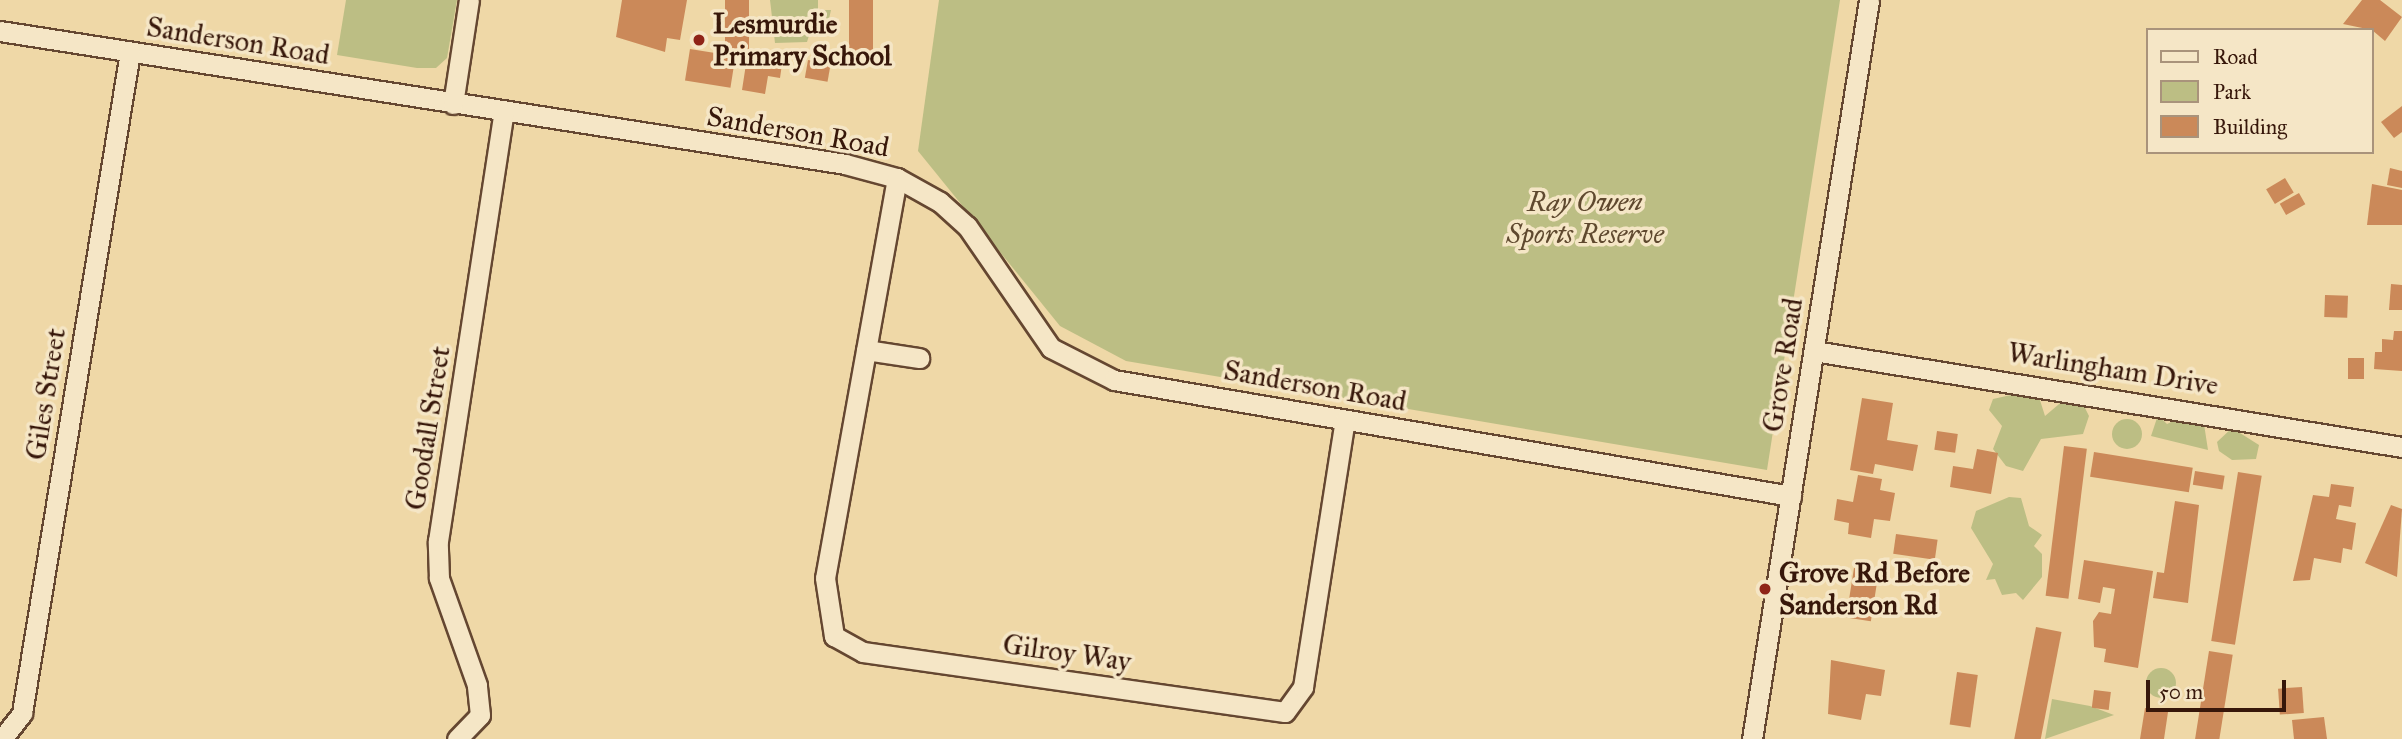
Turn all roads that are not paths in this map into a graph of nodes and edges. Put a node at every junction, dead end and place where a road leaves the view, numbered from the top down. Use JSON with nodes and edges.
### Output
{"nodes":[{"id":1,"x":469,"y":0,"type":"edge"},
{"id":2,"x":1869,"y":0,"type":"edge"},
{"id":3,"x":0,"y":31,"type":"edge"},
{"id":4,"x":130,"y":52,"type":"junction"},
{"id":5,"x":453,"y":104,"type":"junction"},
{"id":6,"x":504,"y":112,"type":"junction"},
{"id":7,"x":897,"y":178,"type":"junction"},
{"id":8,"x":866,"y":350,"type":"junction"},
{"id":9,"x":1814,"y":351,"type":"junction"},
{"id":10,"x":919,"y":358,"type":"dead end"},
{"id":11,"x":1345,"y":420,"type":"junction"},
{"id":12,"x":2402,"y":447,"type":"edge"},
{"id":13,"x":1791,"y":496,"type":"junction"},
{"id":14,"x":2,"y":739,"type":"edge"},
{"id":15,"x":457,"y":739,"type":"edge"},
{"id":16,"x":1752,"y":739,"type":"edge"}],
"edges":[{"from":1,"to":5,"type":"street"},
{"from":2,"to":9,"type":"street","name":"Grove Road"},
{"from":3,"to":4,"type":"street","name":"Sanderson Road"},
{"from":4,"to":5,"type":"street","name":"Sanderson Road"},
{"from":4,"to":14,"type":"street","name":"Giles Street"},
{"from":5,"to":6,"type":"street","name":"Sanderson Road"},
{"from":6,"to":7,"type":"street","name":"Sanderson Road"},
{"from":6,"to":15,"type":"street","name":"Goodall Street"},
{"from":7,"to":8,"type":"street","name":"Gilroy Way"},
{"from":7,"to":11,"type":"street","name":"Sanderson Road"},
{"from":8,"to":10,"type":"street"},
{"from":8,"to":11,"type":"street","name":"Gilroy Way"},
{"from":9,"to":12,"type":"street","name":"Warlingham Drive"},
{"from":9,"to":13,"type":"street","name":"Grove Road"},
{"from":11,"to":13,"type":"street","name":"Sanderson Road"},
{"from":13,"to":16,"type":"street","name":"Grove Road"}]}
